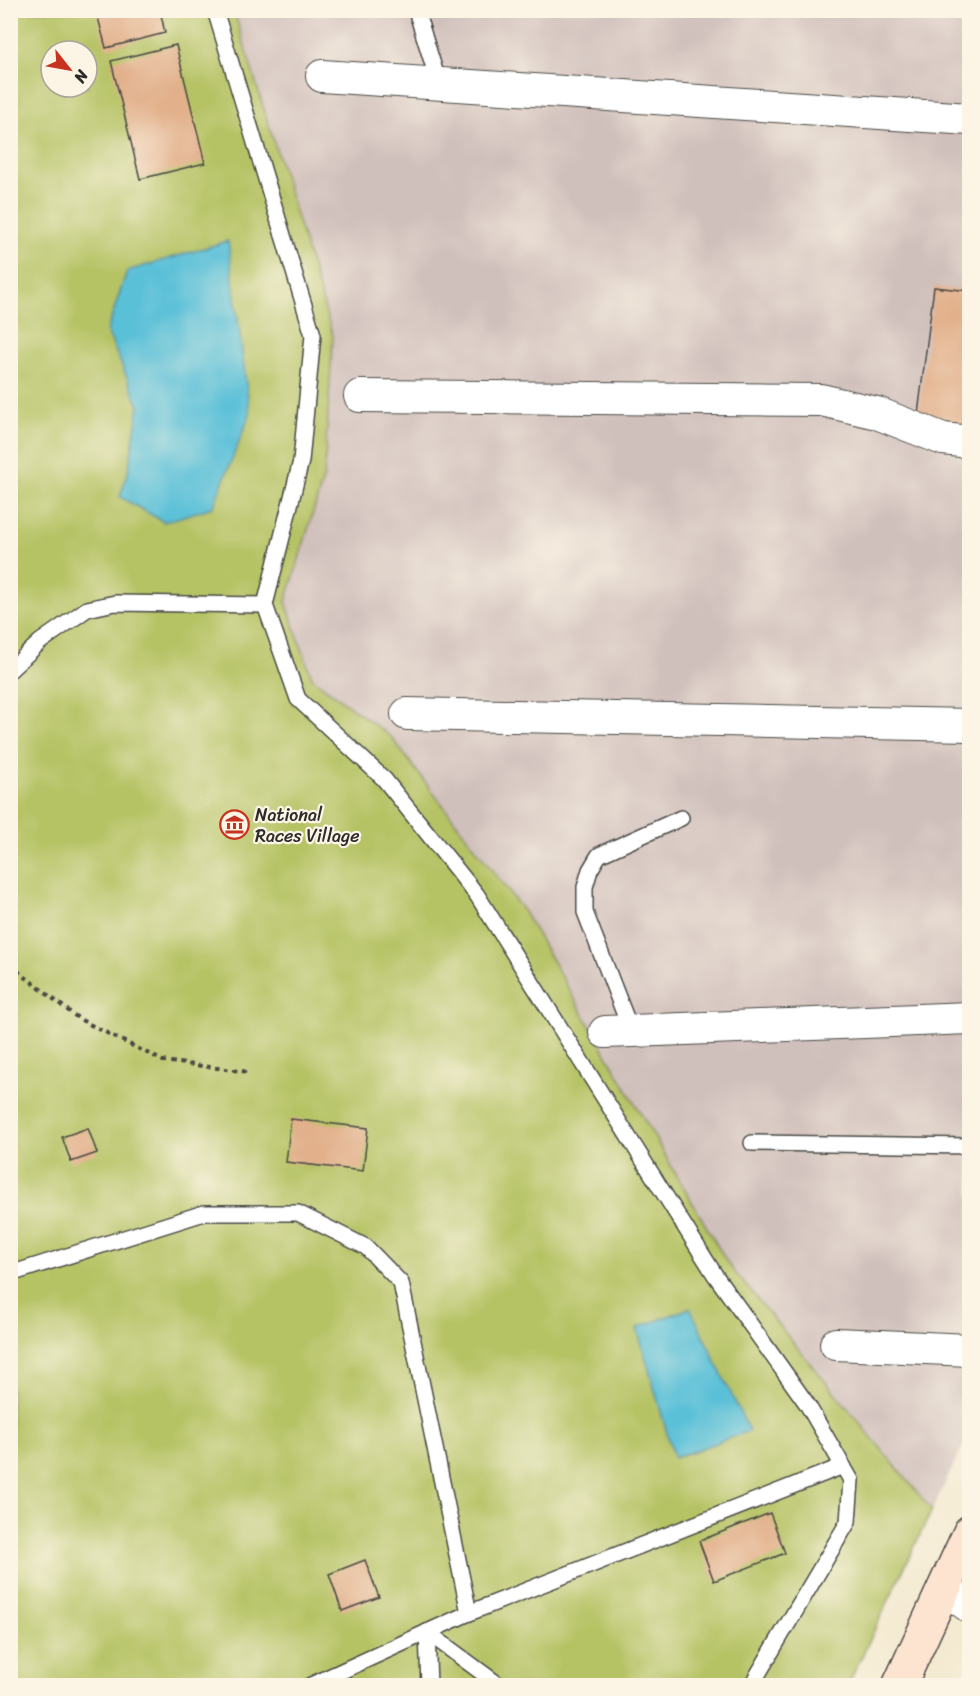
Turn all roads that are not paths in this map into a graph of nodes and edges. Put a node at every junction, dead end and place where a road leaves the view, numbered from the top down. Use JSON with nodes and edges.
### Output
{"nodes":[{"id":1,"x":215,"y":10,"type":"edge"},
{"id":2,"x":416,"y":10,"type":"edge"},
{"id":3,"x":322,"y":75,"type":"dead end"},
{"id":4,"x":439,"y":84,"type":"junction"},
{"id":5,"x":969,"y":119,"type":"edge"},
{"id":6,"x":360,"y":396,"type":"dead end"},
{"id":7,"x":969,"y":442,"type":"edge"},
{"id":8,"x":265,"y":605,"type":"junction"},
{"id":9,"x":10,"y":670,"type":"edge"},
{"id":10,"x":407,"y":714,"type":"dead end"},
{"id":11,"x":969,"y":725,"type":"edge"},
{"id":12,"x":681,"y":819,"type":"dead end"},
{"id":13,"x":969,"y":1018,"type":"edge"},
{"id":14,"x":618,"y":1032,"type":"joint"},
{"id":15,"x":752,"y":1143,"type":"dead end"},
{"id":16,"x":969,"y":1146,"type":"edge"},
{"id":17,"x":10,"y":1274,"type":"edge"},
{"id":18,"x":836,"y":1344,"type":"dead end"},
{"id":19,"x":969,"y":1350,"type":"edge"},
{"id":20,"x":843,"y":1466,"type":"junction"},
{"id":21,"x":969,"y":1532,"type":"edge"},
{"id":22,"x":957,"y":1597,"type":"edge"},
{"id":23,"x":469,"y":1613,"type":"junction"},
{"id":24,"x":426,"y":1632,"type":"junction"},
{"id":25,"x":309,"y":1686,"type":"edge"},
{"id":26,"x":429,"y":1686,"type":"edge"},
{"id":27,"x":500,"y":1686,"type":"edge"},
{"id":28,"x":751,"y":1686,"type":"edge"},
{"id":29,"x":899,"y":1686,"type":"edge"}],
"edges":[{"from":1,"to":8,"type":"lane"},
{"from":2,"to":4,"type":"lane"},
{"from":3,"to":4,"type":"street"},
{"from":4,"to":5,"type":"street"},
{"from":6,"to":7,"type":"street"},
{"from":8,"to":9,"type":"lane"},
{"from":8,"to":20,"type":"lane"},
{"from":10,"to":11,"type":"street"},
{"from":12,"to":14,"type":"lane"},
{"from":13,"to":14,"type":"street"},
{"from":15,"to":16,"type":"lane"},
{"from":17,"to":23,"type":"lane"},
{"from":18,"to":19,"type":"street"},
{"from":20,"to":23,"type":"lane"},
{"from":20,"to":28,"type":"lane"},
{"from":21,"to":22,"type":"main road"},
{"from":22,"to":29,"type":"main road"},
{"from":23,"to":24,"type":"lane"},
{"from":24,"to":25,"type":"lane"},
{"from":24,"to":26,"type":"lane"},
{"from":24,"to":27,"type":"lane"}]}
